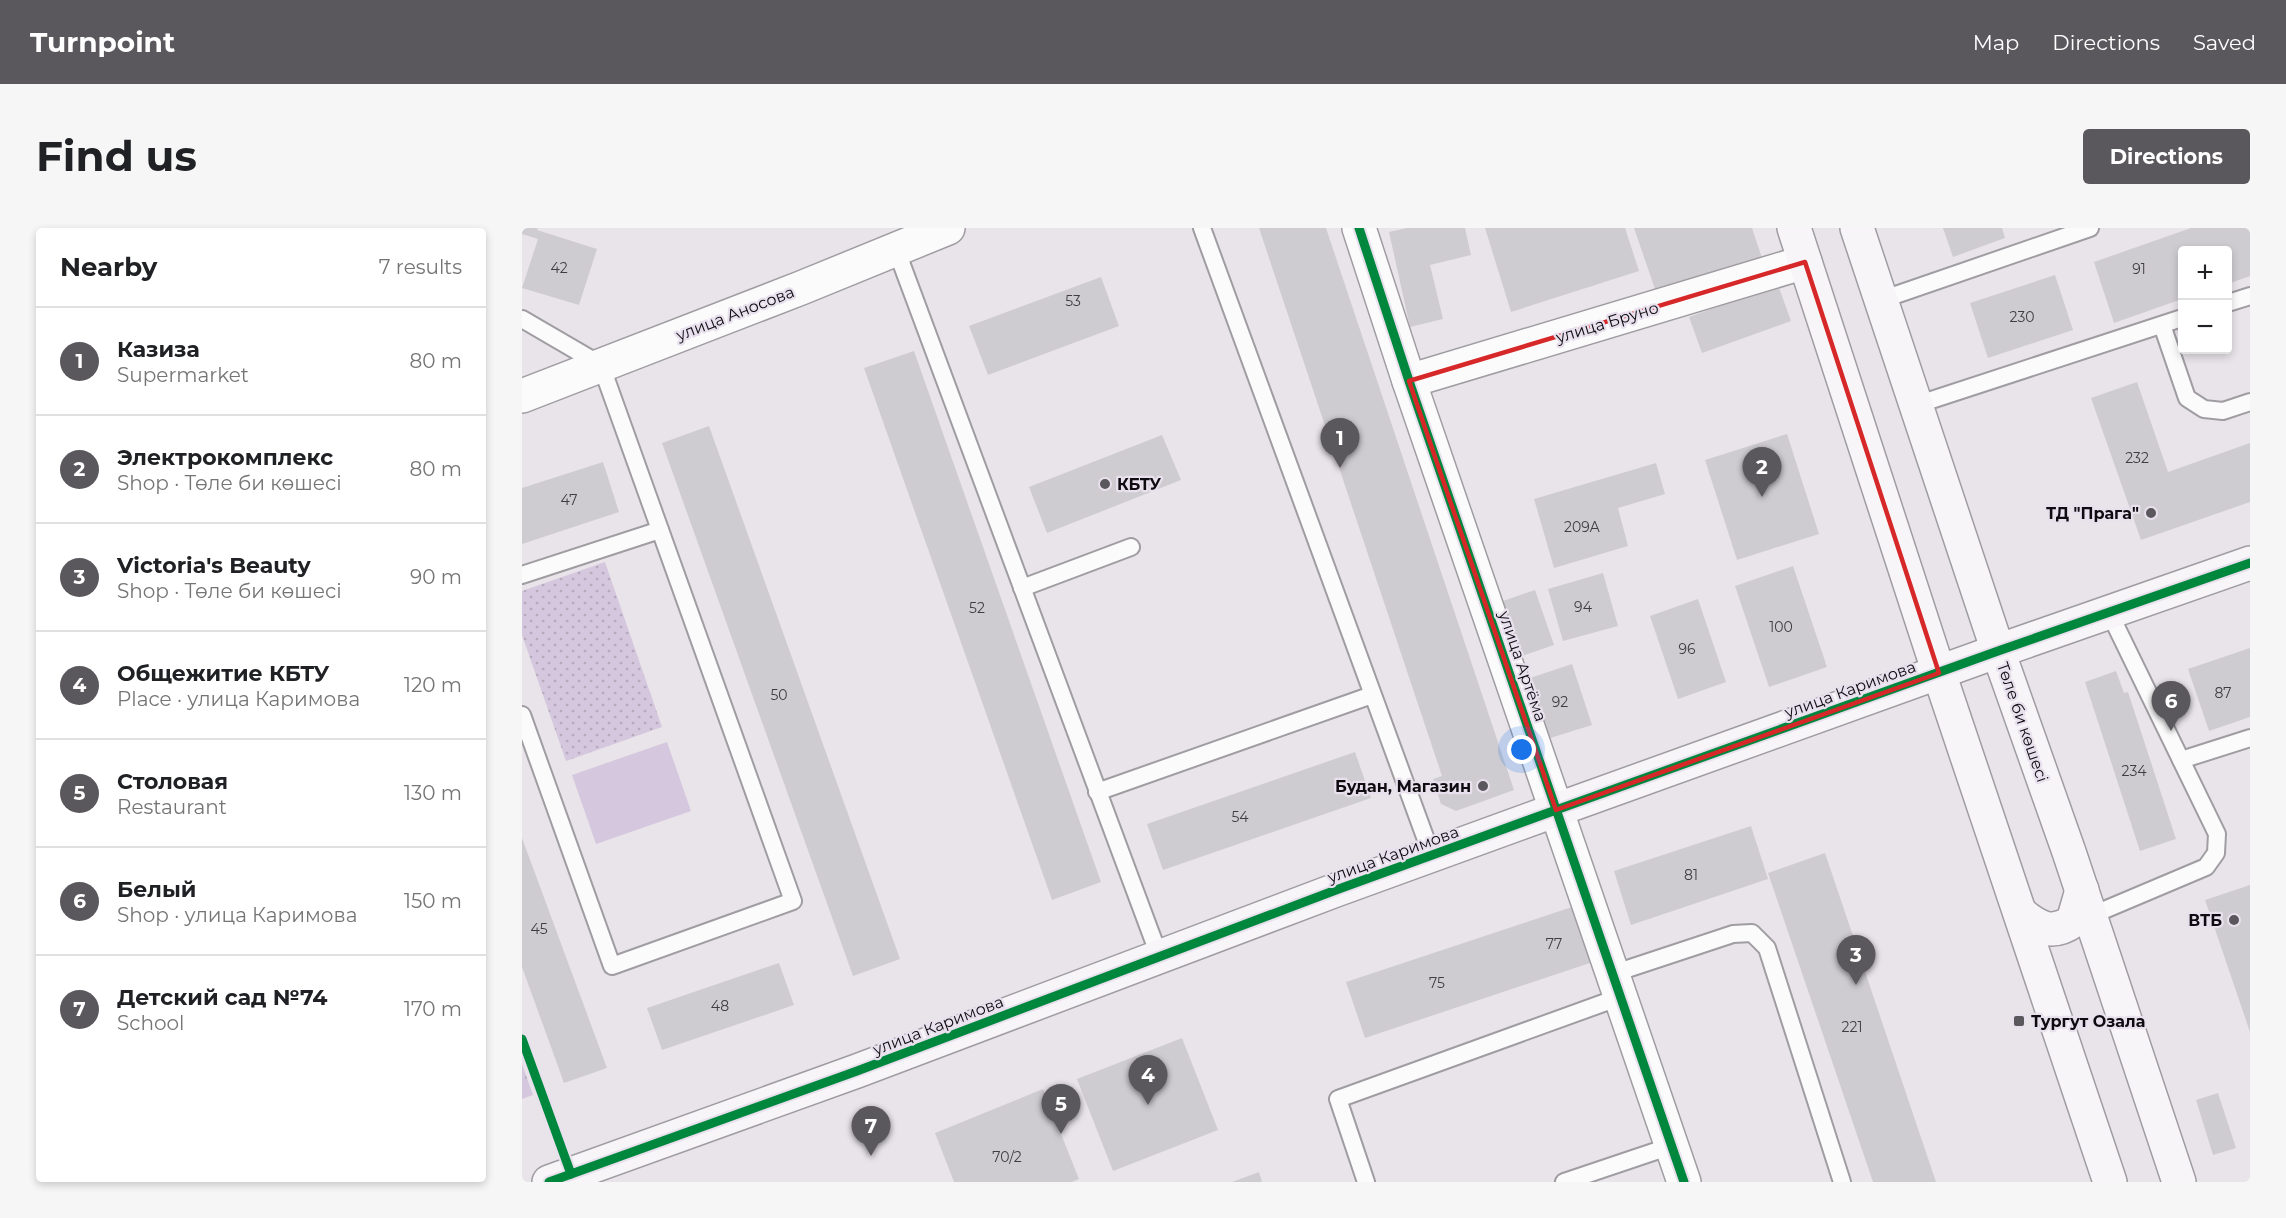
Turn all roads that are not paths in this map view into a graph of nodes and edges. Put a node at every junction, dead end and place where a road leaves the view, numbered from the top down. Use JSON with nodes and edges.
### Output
{"nodes":[{"id":1,"x":948,"y":228,"type":"edge"},
{"id":2,"x":1202,"y":228,"type":"edge"},
{"id":3,"x":1359,"y":228,"type":"edge"},
{"id":4,"x":1794,"y":228,"type":"edge"},
{"id":5,"x":1857,"y":228,"type":"edge"},
{"id":6,"x":2090,"y":228,"type":"edge"},
{"id":7,"x":896,"y":249,"type":"junction"},
{"id":8,"x":1805,"y":262,"type":"junction"},
{"id":9,"x":2250,"y":296,"type":"edge"},
{"id":10,"x":1881,"y":300,"type":"junction"},
{"id":11,"x":2232,"y":302,"type":"edge"},
{"id":12,"x":522,"y":319,"type":"edge"},
{"id":13,"x":2178,"y":319,"type":"edge"},
{"id":14,"x":2162,"y":324,"type":"junction"},
{"id":15,"x":601,"y":365,"type":"junction"},
{"id":16,"x":1409,"y":381,"type":"junction"},
{"id":17,"x":522,"y":396,"type":"edge"},
{"id":18,"x":2250,"y":402,"type":"edge"},
{"id":19,"x":1916,"y":405,"type":"junction"},
{"id":20,"x":660,"y":530,"type":"junction"},
{"id":21,"x":1131,"y":547,"type":"dead end"},
{"id":22,"x":2250,"y":563,"type":"edge"},
{"id":23,"x":522,"y":574,"type":"edge"},
{"id":24,"x":1022,"y":588,"type":"junction"},
{"id":25,"x":2109,"y":612,"type":"junction"},
{"id":26,"x":1998,"y":651,"type":"junction"},
{"id":27,"x":1940,"y":673,"type":"junction"},
{"id":28,"x":1372,"y":694,"type":"junction"},
{"id":29,"x":522,"y":715,"type":"edge"},
{"id":30,"x":2250,"y":738,"type":"edge"},
{"id":31,"x":2181,"y":760,"type":"junction"},
{"id":32,"x":1097,"y":792,"type":"junction"},
{"id":33,"x":1556,"y":810,"type":"junction"},
{"id":34,"x":1432,"y":856,"type":"junction"},
{"id":35,"x":2086,"y":903,"type":"junction"},
{"id":36,"x":2020,"y":913,"type":"junction"},
{"id":37,"x":1160,"y":958,"type":"junction"},
{"id":38,"x":1616,"y":986,"type":"junction"},
{"id":39,"x":1671,"y":1146,"type":"junction"},
{"id":40,"x":549,"y":1182,"type":"edge"},
{"id":41,"x":1366,"y":1182,"type":"edge"},
{"id":42,"x":1564,"y":1182,"type":"edge"},
{"id":43,"x":1684,"y":1182,"type":"edge"},
{"id":44,"x":1842,"y":1182,"type":"edge"},
{"id":45,"x":2110,"y":1182,"type":"edge"},
{"id":46,"x":2179,"y":1182,"type":"edge"}],
"edges":[{"from":1,"to":7,"type":"street","name":"улица Аносова"},
{"from":2,"to":28,"type":"lane"},
{"from":3,"to":16,"type":"street","name":"улица Артёма"},
{"from":4,"to":8,"type":"main road"},
{"from":5,"to":10,"type":"main road","name":"Төле би көшесі"},
{"from":6,"to":10,"type":"lane"},
{"from":7,"to":15,"type":"street","name":"улица Аносова"},
{"from":7,"to":24,"type":"lane"},
{"from":8,"to":16,"type":"street","name":"улица Бруно"},
{"from":8,"to":27,"type":"main road"},
{"from":9,"to":11,"type":"lane"},
{"from":10,"to":19,"type":"main road","name":"Төле би көшесі"},
{"from":12,"to":15,"type":"lane"},
{"from":13,"to":14,"type":"lane"},
{"from":14,"to":18,"type":"lane"},
{"from":14,"to":19,"type":"lane"},
{"from":15,"to":17,"type":"street","name":"улица Аносова"},
{"from":15,"to":20,"type":"lane"},
{"from":16,"to":33,"type":"street","name":"улица Артёма"},
{"from":19,"to":26,"type":"main road","name":"Төле би көшесі"},
{"from":20,"to":23,"type":"lane"},
{"from":20,"to":29,"type":"lane"},
{"from":21,"to":24,"type":"lane"},
{"from":22,"to":25,"type":"main road","name":"улица Каримова"},
{"from":24,"to":32,"type":"lane"},
{"from":25,"to":26,"type":"main road","name":"улица Каримова"},
{"from":25,"to":31,"type":"lane"},
{"from":26,"to":27,"type":"main road","name":"улица Каримова"},
{"from":26,"to":35,"type":"main road","name":"Төле би көшесі"},
{"from":27,"to":33,"type":"main road","name":"улица Каримова"},
{"from":27,"to":36,"type":"main road"},
{"from":28,"to":32,"type":"lane"},
{"from":28,"to":34,"type":"lane"},
{"from":30,"to":31,"type":"lane"},
{"from":31,"to":35,"type":"lane"},
{"from":32,"to":37,"type":"lane"},
{"from":33,"to":34,"type":"main road","name":"улица Каримова"},
{"from":33,"to":38,"type":"street","name":"улица Артёма"},
{"from":34,"to":37,"type":"main road","name":"улица Каримова"},
{"from":35,"to":36,"type":"main road"},
{"from":35,"to":46,"type":"main road","name":"Төле би көшесі"},
{"from":36,"to":45,"type":"main road"},
{"from":37,"to":40,"type":"main road","name":"улица Каримова"},
{"from":38,"to":39,"type":"street","name":"улица Артёма"},
{"from":38,"to":41,"type":"lane"},
{"from":38,"to":44,"type":"lane"},
{"from":39,"to":42,"type":"lane"},
{"from":39,"to":43,"type":"street","name":"улица Артёма"}]}
